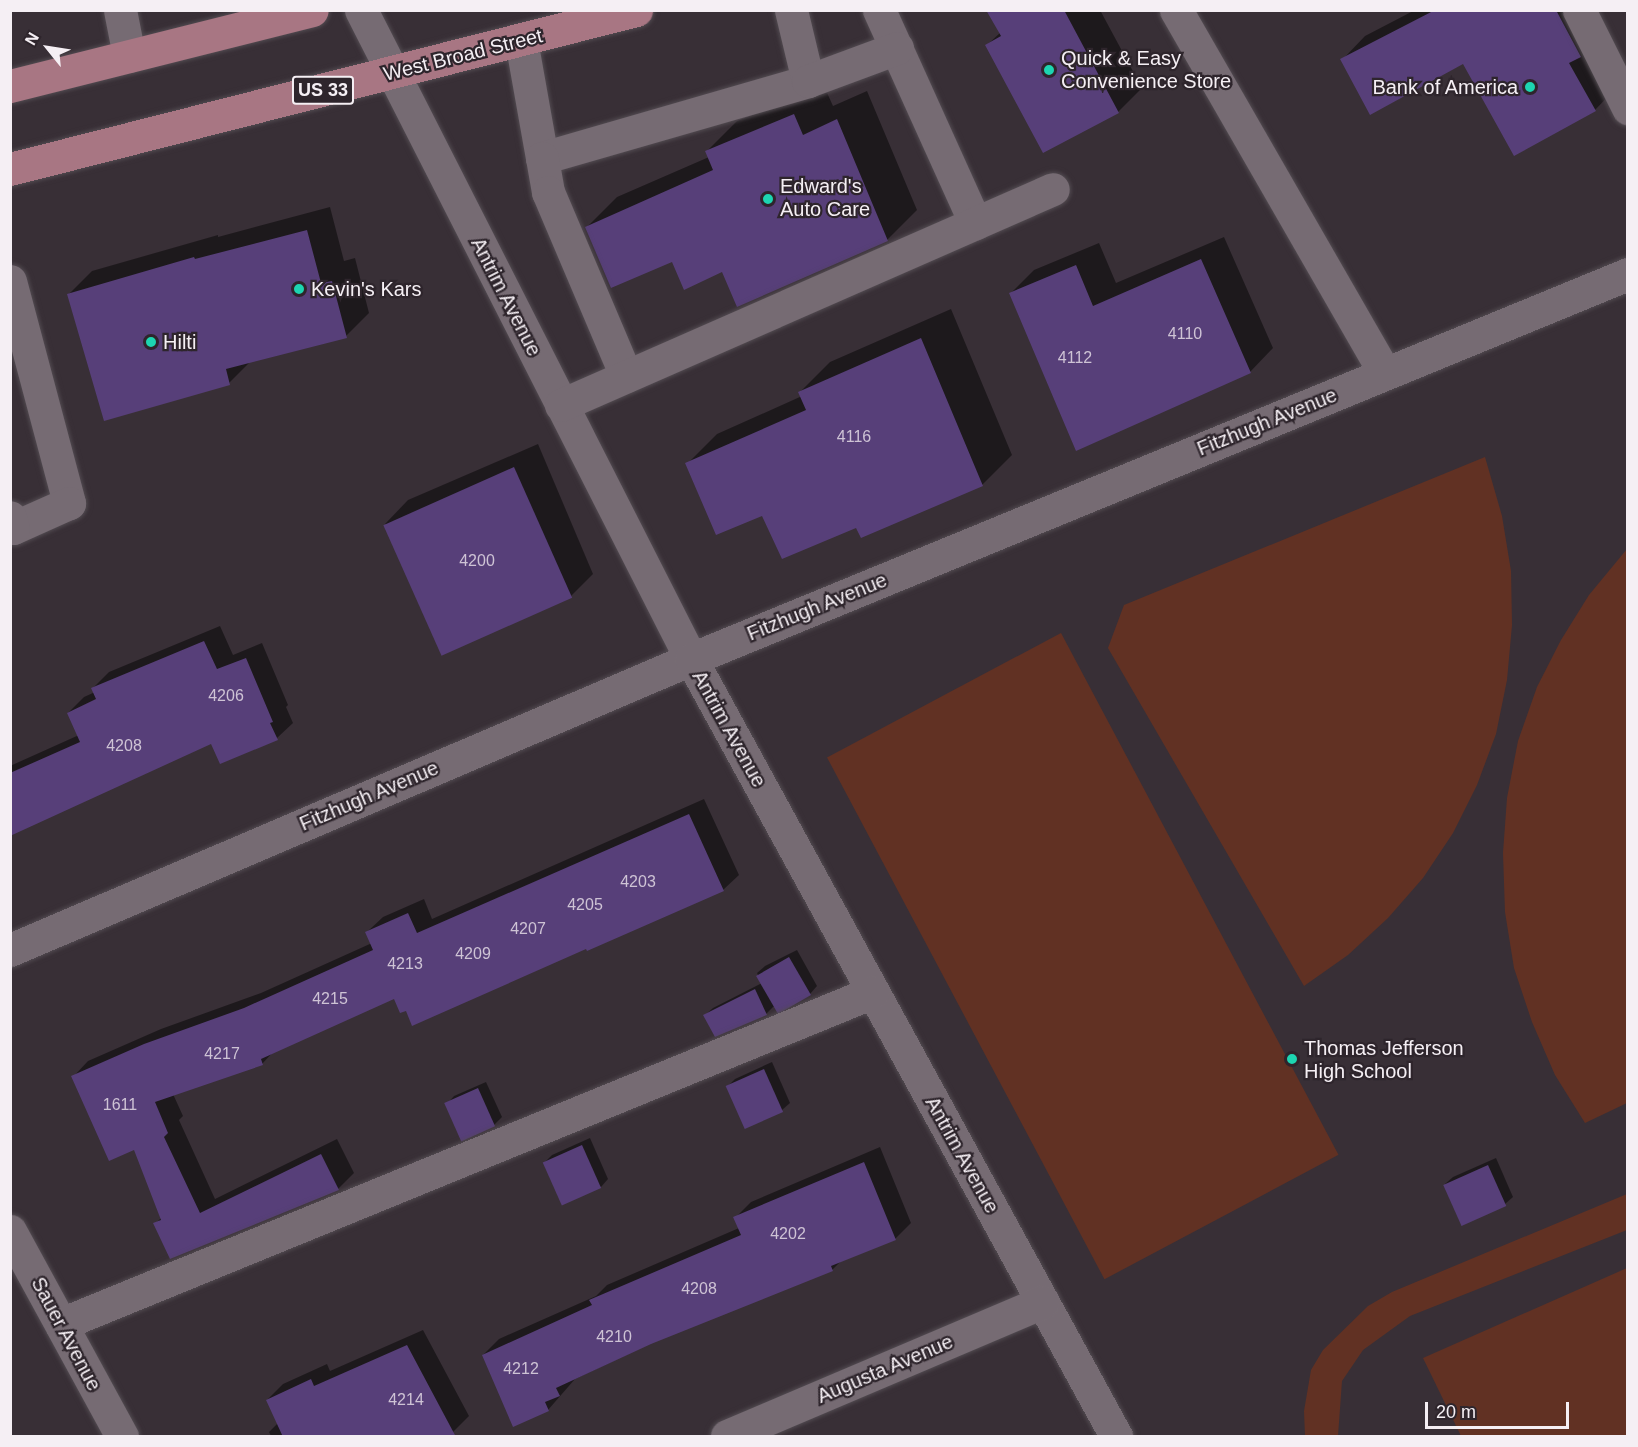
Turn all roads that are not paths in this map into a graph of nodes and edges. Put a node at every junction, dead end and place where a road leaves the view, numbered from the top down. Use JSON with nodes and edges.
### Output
{"nodes":[{"id":1,"x":120,"y":10,"type":"edge"},
{"id":2,"x":312,"y":10,"type":"edge"},
{"id":3,"x":361,"y":10,"type":"edge"},
{"id":4,"x":636,"y":10,"type":"edge"},
{"id":5,"x":791,"y":10,"type":"edge"},
{"id":6,"x":879,"y":10,"type":"edge"},
{"id":7,"x":1176,"y":10,"type":"edge"},
{"id":8,"x":1579,"y":10,"type":"edge"},
{"id":9,"x":262,"y":16,"type":"edge"},
{"id":10,"x":521,"y":40,"type":"junction"},
{"id":11,"x":897,"y":48,"type":"junction"},
{"id":12,"x":129,"y":56,"type":"junction"},
{"id":13,"x":393,"y":72,"type":"junction"},
{"id":14,"x":808,"y":81,"type":"junction"},
{"id":15,"x":10,"y":86,"type":"edge"},
{"id":16,"x":1628,"y":108,"type":"edge"},
{"id":17,"x":542,"y":158,"type":"junction"},
{"id":18,"x":10,"y":169,"type":"edge"},
{"id":19,"x":1053,"y":189,"type":"dead end"},
{"id":20,"x":975,"y":223,"type":"junction"},
{"id":21,"x":1628,"y":274,"type":"edge"},
{"id":22,"x":10,"y":281,"type":"edge"},
{"id":23,"x":1385,"y":374,"type":"junction"},
{"id":24,"x":626,"y":376,"type":"junction"},
{"id":25,"x":561,"y":405,"type":"junction"},
{"id":26,"x":11,"y":525,"type":"edge"},
{"id":27,"x":690,"y":659,"type":"junction"},
{"id":28,"x":10,"y":950,"type":"edge"},
{"id":29,"x":873,"y":992,"type":"junction"},
{"id":30,"x":10,"y":1231,"type":"edge"},
{"id":31,"x":1043,"y":1302,"type":"junction"},
{"id":32,"x":61,"y":1324,"type":"junction"},
{"id":33,"x":122,"y":1437,"type":"edge"},
{"id":34,"x":727,"y":1437,"type":"edge"},
{"id":35,"x":1116,"y":1437,"type":"edge"}],
"edges":[{"from":1,"to":12,"type":"street"},
{"from":2,"to":9,"type":"main road"},
{"from":3,"to":13,"type":"street","name":"Antrim Avenue"},
{"from":4,"to":10,"type":"main road","name":"West Broad Street","number":"US 33"},
{"from":5,"to":14,"type":"street"},
{"from":6,"to":11,"type":"street"},
{"from":7,"to":23,"type":"street"},
{"from":8,"to":16,"type":"street"},
{"from":9,"to":12,"type":"main road"},
{"from":10,"to":13,"type":"main road","name":"West Broad Street","number":"US 33"},
{"from":10,"to":17,"type":"street"},
{"from":11,"to":14,"type":"street"},
{"from":11,"to":20,"type":"street"},
{"from":12,"to":15,"type":"main road"},
{"from":13,"to":18,"type":"main road","name":"West Broad Street","number":"US 33"},
{"from":13,"to":25,"type":"street","name":"Antrim Avenue"},
{"from":14,"to":17,"type":"street"},
{"from":17,"to":24,"type":"street"},
{"from":19,"to":20,"type":"street"},
{"from":20,"to":24,"type":"street"},
{"from":21,"to":23,"type":"street","name":"Fitzhugh Avenue"},
{"from":22,"to":26,"type":"street"},
{"from":23,"to":27,"type":"street","name":"Fitzhugh Avenue"},
{"from":24,"to":25,"type":"street"},
{"from":25,"to":27,"type":"street","name":"Antrim Avenue"},
{"from":27,"to":28,"type":"street","name":"Fitzhugh Avenue"},
{"from":27,"to":29,"type":"street","name":"Antrim Avenue"},
{"from":29,"to":31,"type":"street","name":"Antrim Avenue"},
{"from":29,"to":32,"type":"street"},
{"from":30,"to":32,"type":"street","name":"Sauer Avenue"},
{"from":31,"to":34,"type":"street","name":"Augusta Avenue"},
{"from":31,"to":35,"type":"street","name":"Antrim Avenue"},
{"from":32,"to":33,"type":"street","name":"Sauer Avenue"}]}
